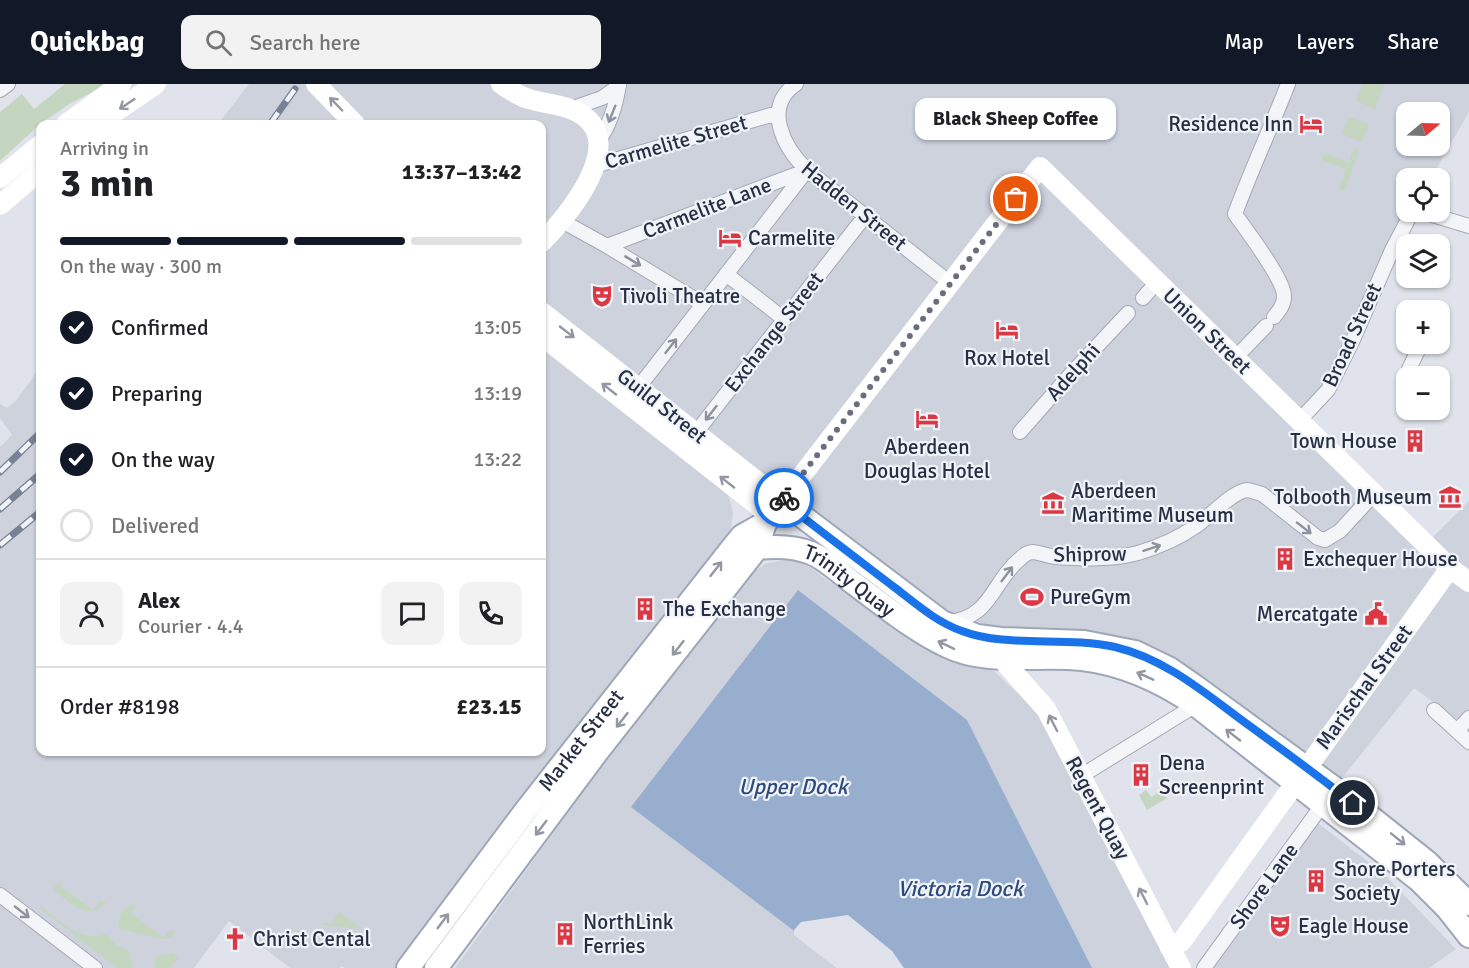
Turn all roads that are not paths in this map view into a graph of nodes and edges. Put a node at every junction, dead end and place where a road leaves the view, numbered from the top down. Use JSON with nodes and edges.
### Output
{"nodes":[{"id":1,"x":8,"y":84,"type":"edge"},
{"id":2,"x":121,"y":84,"type":"edge"},
{"id":3,"x":156,"y":84,"type":"edge"},
{"id":4,"x":316,"y":84,"type":"edge"},
{"id":5,"x":501,"y":84,"type":"edge"},
{"id":6,"x":796,"y":84,"type":"edge"},
{"id":7,"x":1288,"y":84,"type":"edge"},
{"id":8,"x":619,"y":85,"type":"edge"},
{"id":9,"x":0,"y":90,"type":"edge"},
{"id":10,"x":570,"y":109,"type":"junction"},
{"id":11,"x":778,"y":113,"type":"junction"},
{"id":12,"x":72,"y":120,"type":"edge"},
{"id":13,"x":104,"y":120,"type":"edge"},
{"id":14,"x":351,"y":120,"type":"edge"},
{"id":15,"x":599,"y":140,"type":"junction"},
{"id":16,"x":36,"y":148,"type":"edge"},
{"id":17,"x":594,"y":166,"type":"junction"},
{"id":18,"x":1040,"y":167,"type":"joint"},
{"id":19,"x":807,"y":170,"type":"junction"},
{"id":20,"x":36,"y":174,"type":"edge"},
{"id":21,"x":0,"y":178,"type":"edge"},
{"id":22,"x":0,"y":205,"type":"edge"},
{"id":23,"x":865,"y":216,"type":"junction"},
{"id":24,"x":1450,"y":220,"type":"edge"},
{"id":25,"x":562,"y":222,"type":"junction"},
{"id":26,"x":1407,"y":222,"type":"edge"},
{"id":27,"x":1469,"y":226,"type":"edge"},
{"id":28,"x":546,"y":238,"type":"edge"},
{"id":29,"x":607,"y":246,"type":"junction"},
{"id":30,"x":726,"y":274,"type":"junction"},
{"id":31,"x":1157,"y":282,"type":"junction"},
{"id":32,"x":950,"y":283,"type":"junction"},
{"id":33,"x":1143,"y":298,"type":"dead end"},
{"id":34,"x":703,"y":304,"type":"junction"},
{"id":35,"x":1128,"y":313,"type":"dead end"},
{"id":36,"x":546,"y":315,"type":"edge"},
{"id":37,"x":784,"y":319,"type":"junction"},
{"id":38,"x":546,"y":339,"type":"edge"},
{"id":39,"x":1235,"y":358,"type":"junction"},
{"id":40,"x":638,"y":388,"type":"junction"},
{"id":41,"x":1299,"y":421,"type":"junction"},
{"id":42,"x":1020,"y":432,"type":"dead end"},
{"id":43,"x":690,"y":440,"type":"junction"},
{"id":44,"x":1374,"y":494,"type":"junction"},
{"id":45,"x":773,"y":513,"type":"junction"},
{"id":46,"x":757,"y":548,"type":"junction"},
{"id":47,"x":1450,"y":568,"type":"junction"},
{"id":48,"x":1469,"y":582,"type":"edge"},
{"id":49,"x":942,"y":622,"type":"junction"},
{"id":50,"x":1003,"y":657,"type":"junction"},
{"id":51,"x":1196,"y":705,"type":"junction"},
{"id":52,"x":1434,"y":710,"type":"dead end"},
{"id":53,"x":1469,"y":718,"type":"edge"},
{"id":54,"x":1457,"y":731,"type":"junction"},
{"id":55,"x":1469,"y":742,"type":"edge"},
{"id":56,"x":1081,"y":776,"type":"junction"},
{"id":57,"x":1323,"y":804,"type":"junction"},
{"id":58,"x":0,"y":895,"type":"edge"},
{"id":59,"x":1469,"y":904,"type":"edge"},
{"id":60,"x":1469,"y":936,"type":"edge"},
{"id":61,"x":1170,"y":948,"type":"junction"},
{"id":62,"x":424,"y":965,"type":"edge"},
{"id":63,"x":94,"y":968,"type":"edge"},
{"id":64,"x":1180,"y":968,"type":"edge"},
{"id":65,"x":1204,"y":968,"type":"edge"}],
"edges":[{"from":1,"to":9,"type":"street"},
{"from":2,"to":12,"type":"street"},
{"from":3,"to":13,"type":"street","one_way":true},
{"from":14,"to":4,"type":"street","one_way":true},
{"from":5,"to":10,"type":"street"},
{"from":6,"to":11,"type":"street"},
{"from":7,"to":39,"type":"street"},
{"from":8,"to":10,"type":"street"},
{"from":8,"to":15,"type":"street","one_way":true},
{"from":10,"to":15,"type":"street"},
{"from":11,"to":17,"type":"street","name":"Carmelite Street"},
{"from":11,"to":19,"type":"street","name":"Hadden Street"},
{"from":15,"to":17,"type":"street"},
{"from":16,"to":21,"type":"street"},
{"from":17,"to":25,"type":"street","name":"Carmelite Street"},
{"from":18,"to":31,"type":"street","name":"Union Street"},
{"from":18,"to":32,"type":"street","name":"Market Street"},
{"from":19,"to":23,"type":"street","name":"Hadden Street"},
{"from":19,"to":29,"type":"street","name":"Carmelite Lane"},
{"from":19,"to":30,"type":"street"},
{"from":20,"to":22,"type":"street"},
{"from":23,"to":32,"type":"street","name":"Hadden Street"},
{"from":23,"to":37,"type":"street","name":"Exchange Street"},
{"from":24,"to":27,"type":"street"},
{"from":25,"to":28,"type":"street","name":"Carmelite Street"},
{"from":25,"to":29,"type":"street"},
{"from":26,"to":41,"type":"street","name":"Broad Street"},
{"from":29,"to":34,"type":"street","one_way":true},
{"from":30,"to":34,"type":"street"},
{"from":30,"to":37,"type":"street"},
{"from":31,"to":33,"type":"street"},
{"from":31,"to":39,"type":"street","name":"Union Street"},
{"from":32,"to":45,"type":"street","name":"Market Street"},
{"from":40,"to":34,"type":"street","one_way":true},
{"from":35,"to":42,"type":"street","name":"Adelphi"},
{"from":36,"to":40,"type":"street","name":"Guild Street","one_way":true},
{"from":37,"to":43,"type":"street","name":"Exchange Street","one_way":true},
{"from":43,"to":38,"type":"street","name":"Guild Street","one_way":true},
{"from":39,"to":41,"type":"street","name":"Union Street"},
{"from":40,"to":43,"type":"street","name":"Guild Street"},
{"from":41,"to":44,"type":"street","name":"Union Street"},
{"from":43,"to":45,"type":"street","name":"Guild Street"},
{"from":44,"to":47,"type":"street","name":"Union Street"},
{"from":49,"to":44,"type":"street","name":"Shiprow","one_way":true},
{"from":45,"to":46,"type":"main road","name":"Market Street"},
{"from":45,"to":49,"type":"main road","name":"Trinity Quay"},
{"from":62,"to":45,"type":"main road","name":"Market Street","one_way":true},
{"from":50,"to":46,"type":"main road","name":"Trinity Quay","one_way":true},
{"from":46,"to":62,"type":"main road","name":"Market Street","one_way":true},
{"from":47,"to":48,"type":"street","name":"Union Street"},
{"from":47,"to":61,"type":"street","name":"Marischal Street","bridge":true},
{"from":49,"to":59,"type":"main road","name":"Trinity Quay","one_way":true},
{"from":51,"to":50,"type":"main road","name":"Trinity Quay","one_way":true},
{"from":56,"to":50,"type":"street","name":"Regent Quay","one_way":true},
{"from":51,"to":56,"type":"street"},
{"from":57,"to":51,"type":"main road","name":"Trinity Quay","one_way":true},
{"from":52,"to":54,"type":"street"},
{"from":53,"to":54,"type":"street"},
{"from":54,"to":55,"type":"street"},
{"from":61,"to":56,"type":"street","name":"Regent Quay","one_way":true},
{"from":57,"to":60,"type":"main road","name":"Trinity Quay"},
{"from":57,"to":65,"type":"street","name":"Shore Lane"},
{"from":58,"to":63,"type":"street","one_way":true},
{"from":61,"to":64,"type":"street","name":"Regent Quay"}]}
